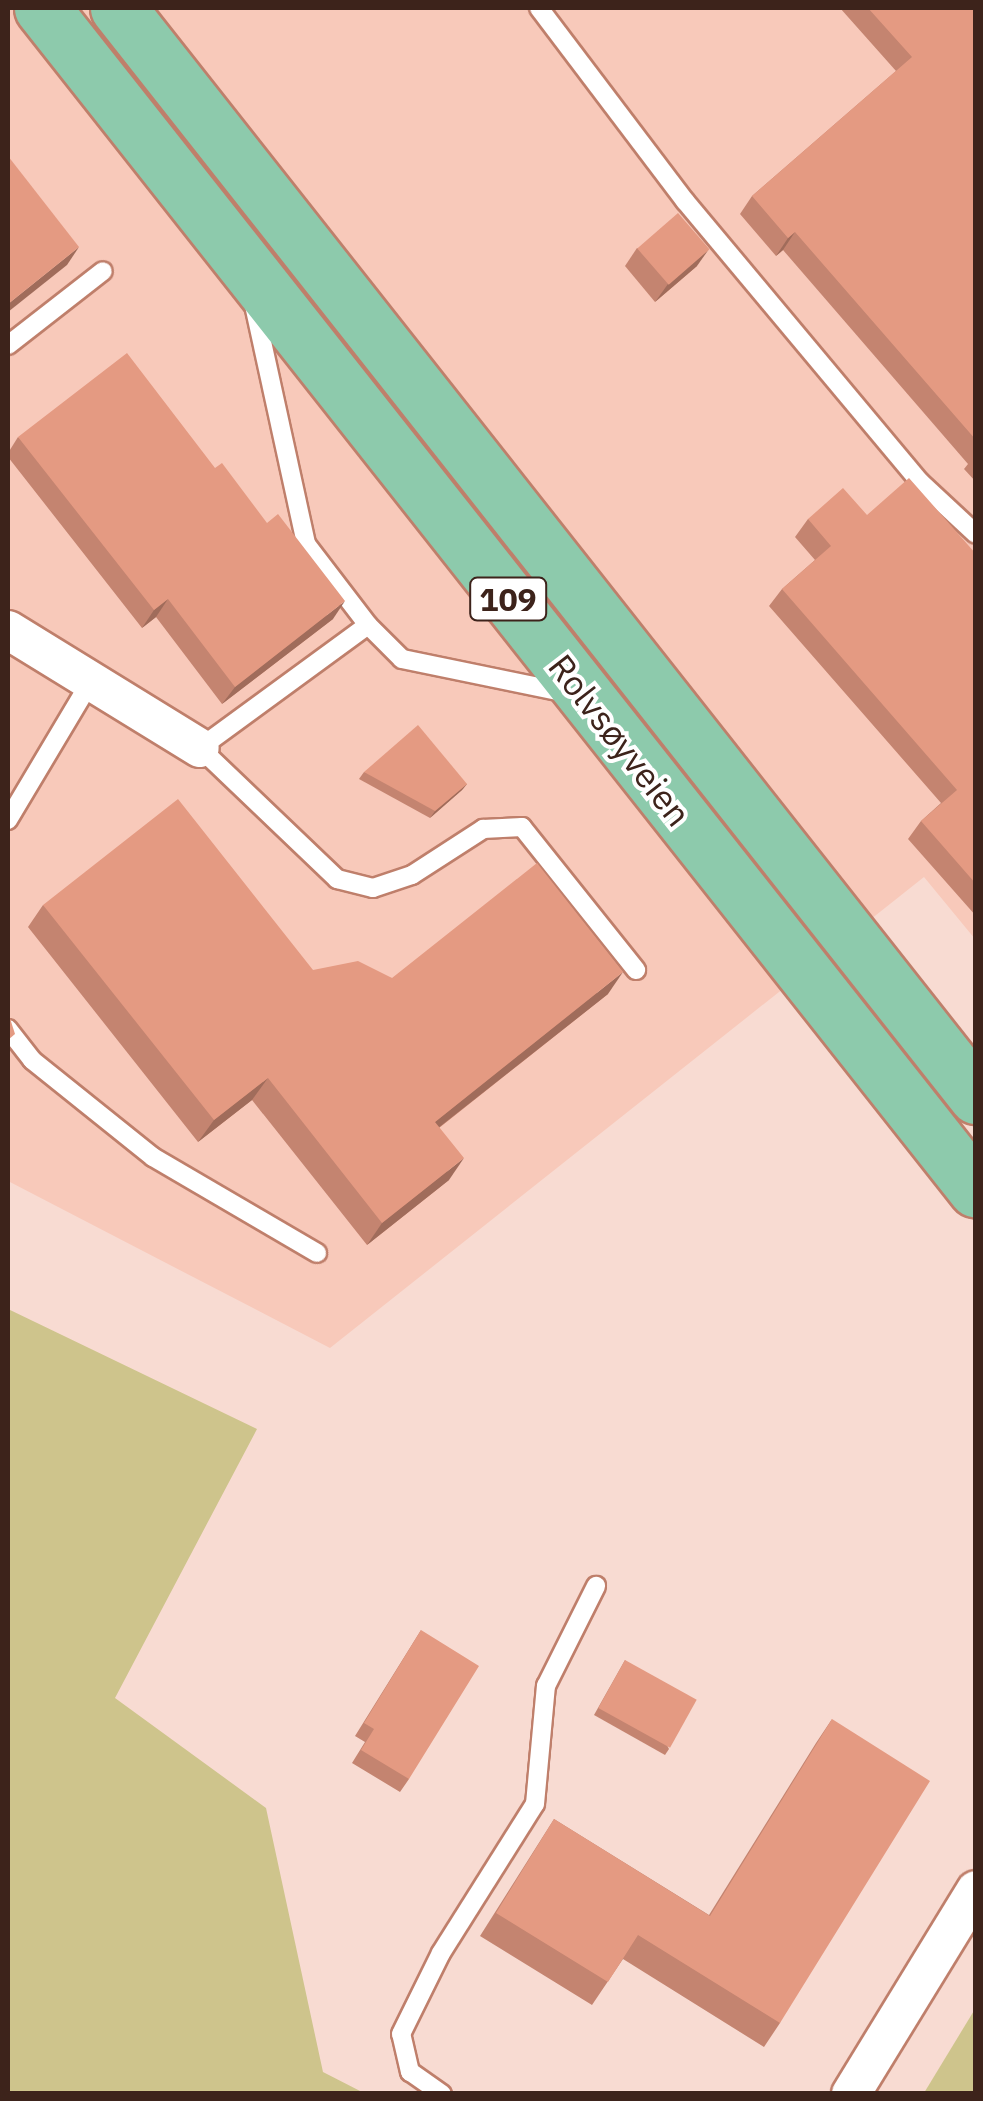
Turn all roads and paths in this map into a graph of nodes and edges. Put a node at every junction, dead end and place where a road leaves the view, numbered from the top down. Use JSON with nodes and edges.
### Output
{"nodes":[{"id":1,"x":42,"y":8,"type":"edge"},
{"id":2,"x":118,"y":8,"type":"edge"},
{"id":3,"x":540,"y":8,"type":"edge"},
{"id":4,"x":242,"y":261,"type":"junction"},
{"id":5,"x":102,"y":271,"type":"dead end"},
{"id":6,"x":8,"y":345,"type":"edge"},
{"id":7,"x":976,"y":534,"type":"edge"},
{"id":8,"x":368,"y":625,"type":"junction"},
{"id":9,"x":8,"y":630,"type":"edge"},
{"id":10,"x":91,"y":681,"type":"junction"},
{"id":11,"x":585,"y":696,"type":"junction"},
{"id":12,"x":200,"y":748,"type":"junction"},
{"id":13,"x":8,"y":820,"type":"edge"},
{"id":14,"x":636,"y":970,"type":"dead end"},
{"id":15,"x":8,"y":1029,"type":"edge"},
{"id":16,"x":976,"y":1096,"type":"edge"},
{"id":17,"x":976,"y":1190,"type":"edge"},
{"id":18,"x":317,"y":1253,"type":"dead end"},
{"id":19,"x":596,"y":1586,"type":"dead end"},
{"id":20,"x":976,"y":1890,"type":"edge"},
{"id":21,"x":442,"y":2094,"type":"edge"},
{"id":22,"x":851,"y":2094,"type":"edge"}],
"edges":[{"from":1,"to":4,"type":"main road","name":"Rolvsøyveien","number":"109"},
{"from":2,"to":16,"type":"main road","name":"Rolvsøyveien","number":"109"},
{"from":3,"to":7,"type":"lane"},
{"from":4,"to":8,"type":"lane"},
{"from":4,"to":11,"type":"main road","name":"Rolvsøyveien","number":"109"},
{"from":5,"to":6,"type":"lane"},
{"from":8,"to":11,"type":"lane"},
{"from":8,"to":12,"type":"lane"},
{"from":9,"to":10,"type":"street"},
{"from":10,"to":12,"type":"street"},
{"from":10,"to":13,"type":"lane"},
{"from":11,"to":17,"type":"main road","name":"Rolvsøyveien","number":"109"},
{"from":12,"to":14,"type":"lane"},
{"from":15,"to":18,"type":"lane"},
{"from":19,"to":21,"type":"lane"},
{"from":20,"to":22,"type":"street"}]}
